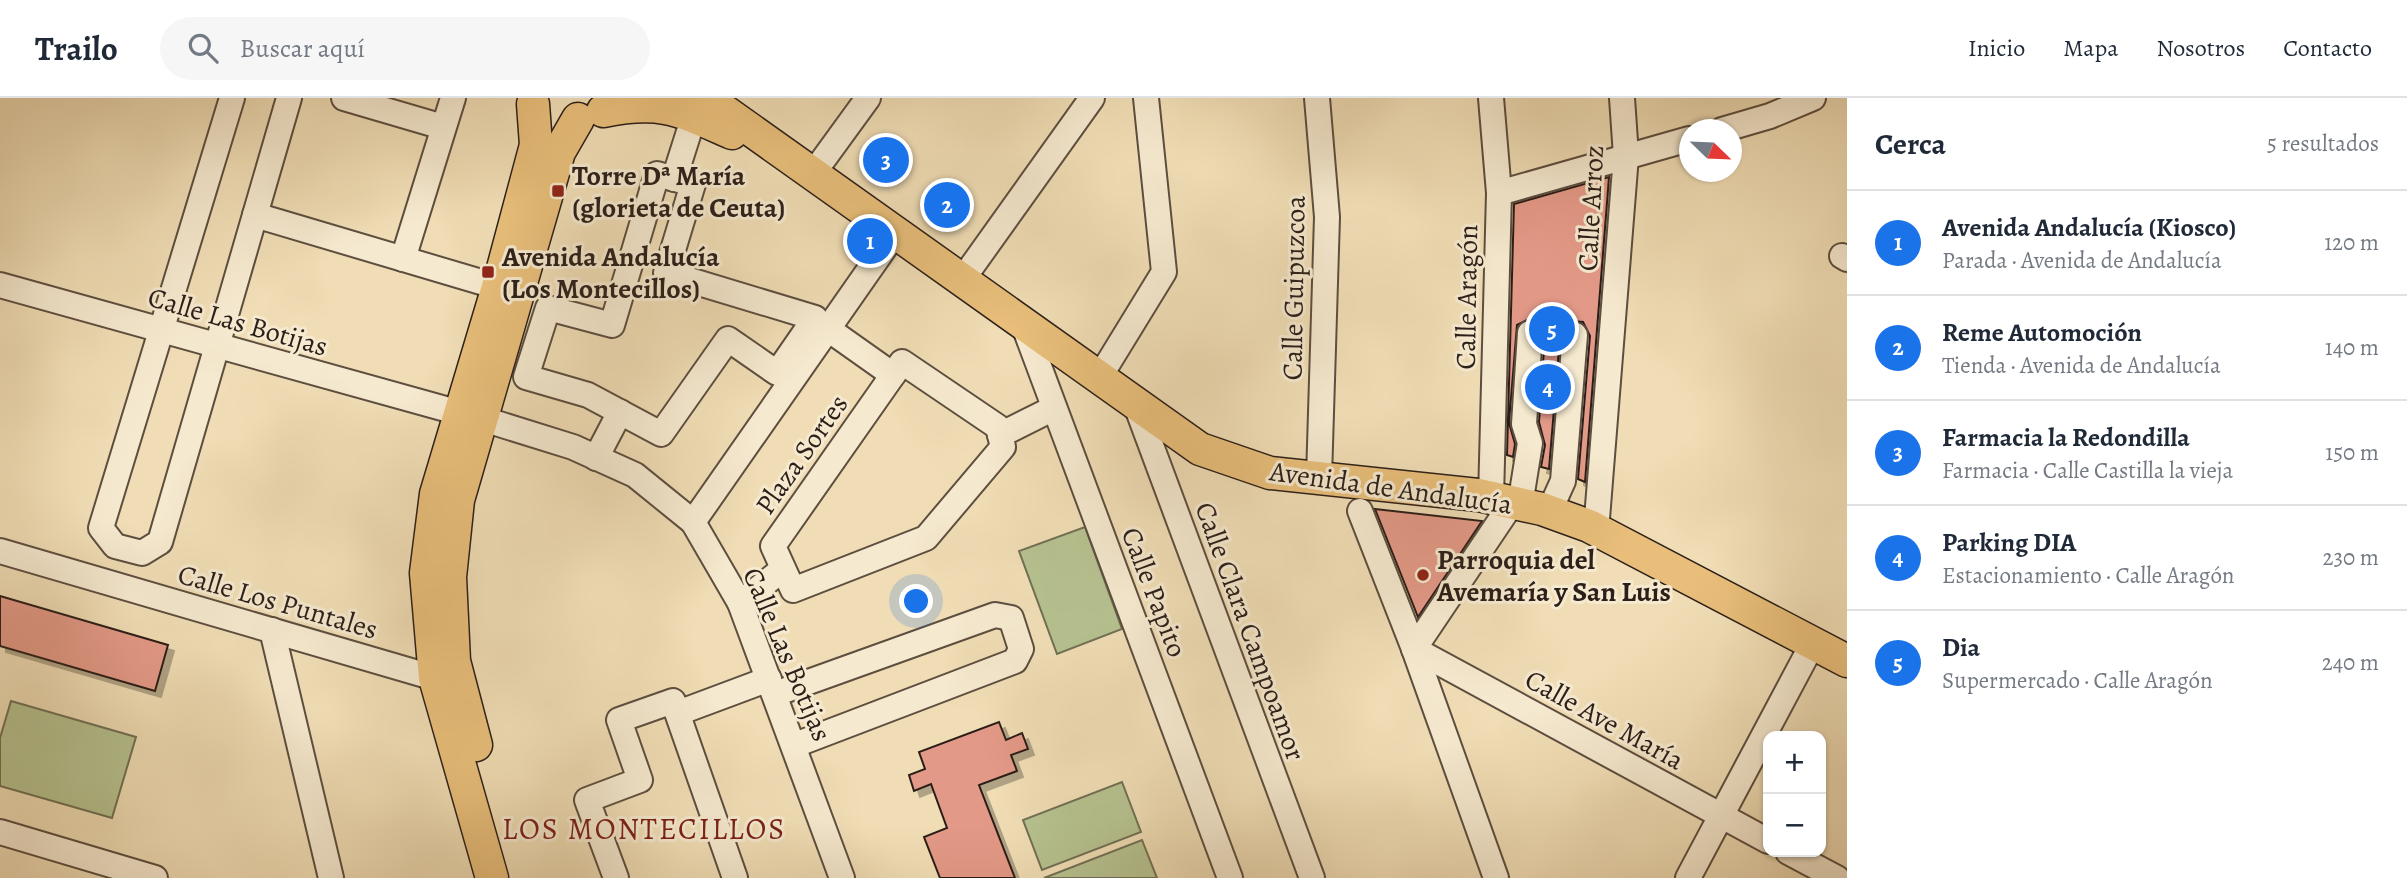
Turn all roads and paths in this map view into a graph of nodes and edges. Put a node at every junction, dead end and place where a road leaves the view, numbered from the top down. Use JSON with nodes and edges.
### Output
{"nodes":[{"id":1,"x":232,"y":98,"type":"edge"},
{"id":2,"x":289,"y":98,"type":"edge"},
{"id":3,"x":344,"y":98,"type":"edge"},
{"id":4,"x":453,"y":98,"type":"edge"},
{"id":5,"x":868,"y":98,"type":"edge"},
{"id":6,"x":1092,"y":98,"type":"edge"},
{"id":7,"x":1146,"y":98,"type":"edge"},
{"id":8,"x":1317,"y":98,"type":"edge"},
{"id":9,"x":1491,"y":98,"type":"edge"},
{"id":10,"x":1622,"y":98,"type":"edge"},
{"id":11,"x":1814,"y":98,"type":"edge"},
{"id":12,"x":531,"y":101,"type":"edge"},
{"id":13,"x":700,"y":107,"type":"edge"},
{"id":14,"x":600,"y":109,"type":"edge"},
{"id":15,"x":1742,"y":124,"type":"edge"},
{"id":16,"x":443,"y":127,"type":"junction"},
{"id":17,"x":1679,"y":141,"type":"edge"},
{"id":18,"x":1626,"y":156,"type":"junction"},
{"id":19,"x":812,"y":175,"type":"junction"},
{"id":20,"x":674,"y":179,"type":"junction"},
{"id":21,"x":1499,"y":193,"type":"junction"},
{"id":22,"x":255,"y":215,"type":"junction"},
{"id":23,"x":895,"y":233,"type":"junction"},
{"id":24,"x":403,"y":259,"type":"junction"},
{"id":25,"x":962,"y":280,"type":"junction"},
{"id":26,"x":0,"y":285,"type":"edge"},
{"id":27,"x":498,"y":287,"type":"junction"},
{"id":28,"x":1024,"y":327,"type":"junction"},
{"id":29,"x":828,"y":329,"type":"junction"},
{"id":30,"x":161,"y":330,"type":"junction"},
{"id":31,"x":507,"y":334,"type":"junction"},
{"id":32,"x":537,"y":342,"type":"junction"},
{"id":33,"x":217,"y":346,"type":"junction"},
{"id":34,"x":800,"y":354,"type":"junction"},
{"id":35,"x":893,"y":375,"type":"junction"},
{"id":36,"x":1099,"y":377,"type":"junction"},
{"id":37,"x":1136,"y":404,"type":"junction"},
{"id":38,"x":1054,"y":408,"type":"junction"},
{"id":39,"x":620,"y":412,"type":"junction"},
{"id":40,"x":472,"y":416,"type":"junction"},
{"id":41,"x":1000,"y":435,"type":"junction"},
{"id":42,"x":596,"y":458,"type":"junction"},
{"id":43,"x":1319,"y":478,"type":"junction"},
{"id":44,"x":1518,"y":504,"type":"junction"},
{"id":45,"x":1360,"y":511,"type":"dead end"},
{"id":46,"x":693,"y":522,"type":"junction"},
{"id":47,"x":1596,"y":531,"type":"junction"},
{"id":48,"x":116,"y":546,"type":"junction"},
{"id":49,"x":0,"y":551,"type":"edge"},
{"id":50,"x":783,"y":569,"type":"junction"},
{"id":51,"x":105,"y":582,"type":"junction"},
{"id":52,"x":740,"y":603,"type":"junction"},
{"id":53,"x":272,"y":630,"type":"junction"},
{"id":54,"x":1813,"y":643,"type":"junction"},
{"id":55,"x":1414,"y":649,"type":"junction"},
{"id":56,"x":1845,"y":657,"type":"edge"},
{"id":57,"x":435,"y":678,"type":"junction"},
{"id":58,"x":772,"y":687,"type":"junction"},
{"id":59,"x":678,"y":713,"type":"junction"},
{"id":60,"x":795,"y":745,"type":"junction"},
{"id":61,"x":1721,"y":816,"type":"junction"},
{"id":62,"x":0,"y":832,"type":"edge"},
{"id":63,"x":1763,"y":838,"type":"edge"},
{"id":64,"x":1797,"y":857,"type":"edge"},
{"id":65,"x":155,"y":878,"type":"edge"},
{"id":66,"x":331,"y":878,"type":"edge"},
{"id":67,"x":492,"y":878,"type":"edge"},
{"id":68,"x":512,"y":878,"type":"edge"},
{"id":69,"x":616,"y":878,"type":"edge"},
{"id":70,"x":735,"y":878,"type":"edge"},
{"id":71,"x":842,"y":878,"type":"edge"},
{"id":72,"x":1230,"y":878,"type":"edge"},
{"id":73,"x":1312,"y":878,"type":"edge"},
{"id":74,"x":1496,"y":878,"type":"edge"},
{"id":75,"x":1688,"y":878,"type":"edge"},
{"id":76,"x":1837,"y":878,"type":"edge"}],
"edges":[{"from":1,"to":30,"type":"street"},
{"from":2,"to":22,"type":"street","name":"Calle Los Puntales"},
{"from":3,"to":16,"type":"street"},
{"from":4,"to":16,"type":"street"},
{"from":5,"to":19,"type":"street"},
{"from":6,"to":25,"type":"street"},
{"from":7,"to":36,"type":"street"},
{"from":8,"to":43,"type":"street","name":"Calle Guipuzcoa"},
{"from":9,"to":21,"type":"street","name":"Calle Aragón"},
{"from":10,"to":18,"type":"street","name":"Calle Arroz"},
{"from":11,"to":15,"type":"street"},
{"from":12,"to":14,"type":"main road"},
{"from":12,"to":27,"type":"main road"},
{"from":13,"to":14,"type":"main road","name":"Avenida de Andalucía"},
{"from":13,"to":19,"type":"main road","name":"Avenida de Andalucía"},
{"from":13,"to":20,"type":"street"},
{"from":14,"to":31,"type":"main road"},
{"from":16,"to":24,"type":"street"},
{"from":17,"to":18,"type":"street"},
{"from":18,"to":21,"type":"street"},
{"from":18,"to":47,"type":"street","name":"Calle Arroz"},
{"from":19,"to":23,"type":"main road","name":"Avenida de Andalucía"},
{"from":20,"to":32,"type":"street"},
{"from":20,"to":34,"type":"street"},
{"from":21,"to":44,"type":"street","name":"Calle Aragón"},
{"from":22,"to":24,"type":"street"},
{"from":22,"to":33,"type":"street","name":"Calle Los Puntales"},
{"from":23,"to":25,"type":"main road","name":"Avenida de Andalucía"},
{"from":23,"to":29,"type":"street"},
{"from":24,"to":27,"type":"street"},
{"from":25,"to":28,"type":"main road","name":"Avenida de Andalucía"},
{"from":26,"to":30,"type":"street","name":"Calle Las Botijas"},
{"from":27,"to":40,"type":"main road"},
{"from":28,"to":36,"type":"main road","name":"Avenida de Andalucía"},
{"from":28,"to":38,"type":"street","name":"Calle Papito"},
{"from":29,"to":34,"type":"street"},
{"from":29,"to":35,"type":"street"},
{"from":30,"to":33,"type":"street","name":"Calle Las Botijas"},
{"from":30,"to":48,"type":"street"},
{"from":31,"to":32,"type":"street"},
{"from":31,"to":40,"type":"main road"},
{"from":32,"to":39,"type":"street"},
{"from":33,"to":40,"type":"street","name":"Calle Las Botijas"},
{"from":33,"to":48,"type":"street","name":"Calle Los Puntales"},
{"from":34,"to":39,"type":"street"},
{"from":34,"to":46,"type":"street"},
{"from":35,"to":41,"type":"street"},
{"from":35,"to":50,"type":"street","name":"Plaza Sortes"},
{"from":36,"to":37,"type":"main road","name":"Avenida de Andalucía"},
{"from":37,"to":43,"type":"main road","name":"Avenida de Andalucía"},
{"from":37,"to":73,"type":"street","name":"Calle Clara Campoamor"},
{"from":38,"to":41,"type":"street"},
{"from":38,"to":72,"type":"street","name":"Calle Papito"},
{"from":39,"to":42,"type":"street"},
{"from":40,"to":42,"type":"street","name":"Calle Las Botijas"},
{"from":40,"to":57,"type":"main road"},
{"from":40,"to":68,"type":"main road"},
{"from":41,"to":50,"type":"street"},
{"from":42,"to":46,"type":"street","name":"Calle Las Botijas"},
{"from":43,"to":44,"type":"main road","name":"Avenida de Andalucía"},
{"from":44,"to":44,"type":"street"},
{"from":44,"to":47,"type":"main road","name":"Avenida de Andalucía"},
{"from":44,"to":55,"type":"street"},
{"from":45,"to":55,"type":"street"},
{"from":46,"to":52,"type":"street","name":"Calle Las Botijas"},
{"from":47,"to":54,"type":"main road","name":"Avenida de Andalucía"},
{"from":48,"to":51,"type":"street"},
{"from":49,"to":51,"type":"street","name":"Calle Los Puntales"},
{"from":50,"to":52,"type":"street"},
{"from":51,"to":53,"type":"street","name":"Calle Los Puntales"},
{"from":52,"to":58,"type":"street","name":"Calle Las Botijas"},
{"from":53,"to":57,"type":"street","name":"Calle Los Puntales"},
{"from":53,"to":66,"type":"street"},
{"from":54,"to":56,"type":"main road","name":"Avenida de Andalucía"},
{"from":54,"to":61,"type":"street"},
{"from":55,"to":61,"type":"street","name":"Calle Ave María"},
{"from":55,"to":74,"type":"street"},
{"from":57,"to":67,"type":"main road"},
{"from":58,"to":59,"type":"street"},
{"from":58,"to":60,"type":"street","name":"Calle Las Botijas"},
{"from":58,"to":60,"type":"street"},
{"from":59,"to":69,"type":"street"},
{"from":59,"to":70,"type":"street"},
{"from":60,"to":71,"type":"street","name":"Calle Las Botijas"},
{"from":61,"to":63,"type":"street","name":"Calle Ave María"},
{"from":61,"to":75,"type":"street"},
{"from":62,"to":65,"type":"street"},
{"from":64,"to":76,"type":"street"}]}
